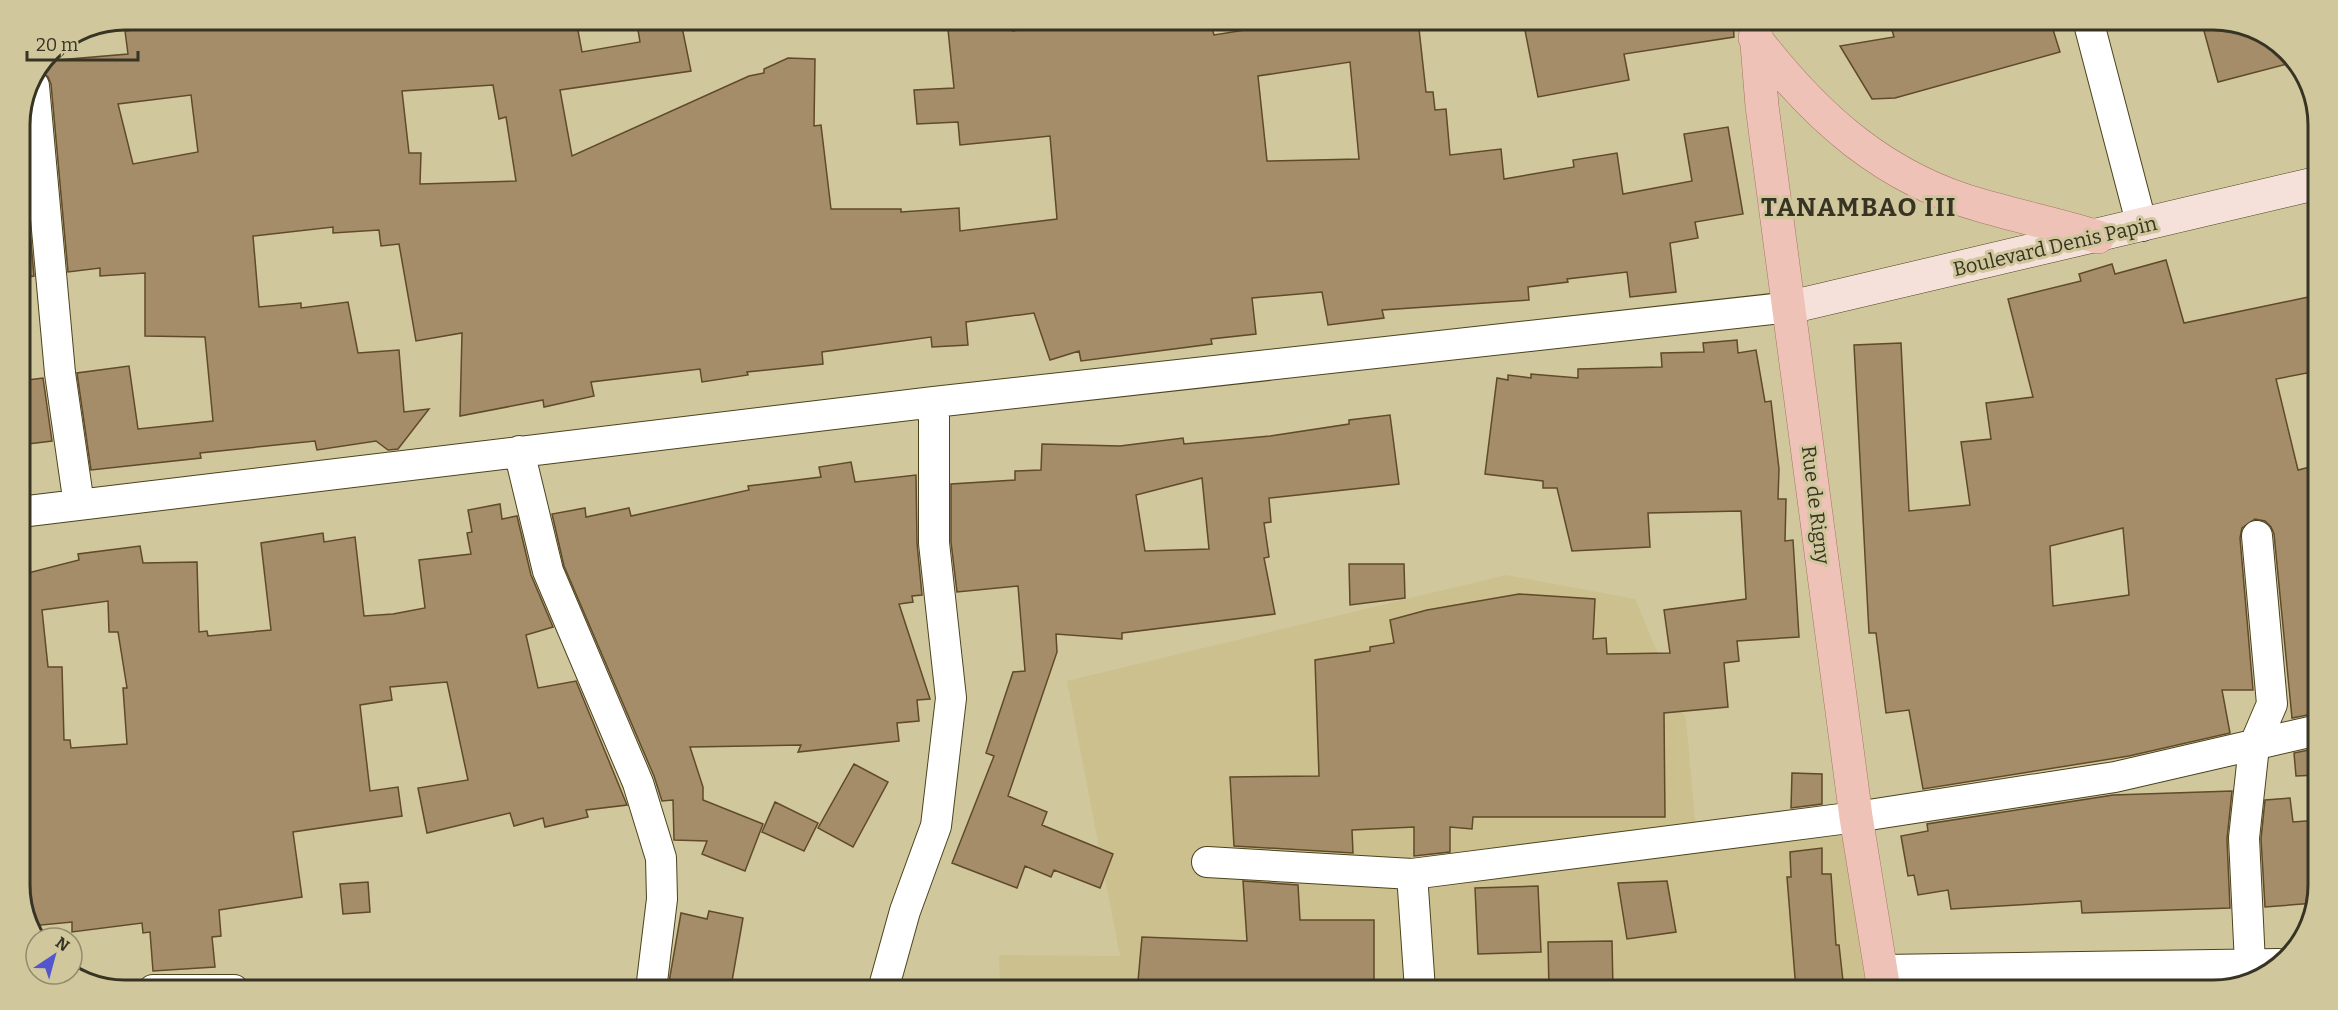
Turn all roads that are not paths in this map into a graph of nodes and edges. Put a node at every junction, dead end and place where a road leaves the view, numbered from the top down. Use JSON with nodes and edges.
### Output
{"nodes":[{"id":1,"x":1755,"y":30,"type":"edge"},
{"id":2,"x":1756,"y":30,"type":"edge"},
{"id":3,"x":2091,"y":30,"type":"edge"},
{"id":4,"x":35,"y":95,"type":"edge"},
{"id":5,"x":2308,"y":185,"type":"edge"},
{"id":6,"x":2142,"y":226,"type":"junction"},
{"id":7,"x":2098,"y":237,"type":"junction"},
{"id":8,"x":1791,"y":307,"type":"junction"},
{"id":9,"x":934,"y":402,"type":"junction"},
{"id":10,"x":519,"y":451,"type":"junction"},
{"id":11,"x":79,"y":504,"type":"junction"},
{"id":12,"x":30,"y":511,"type":"edge"},
{"id":13,"x":2257,"y":536,"type":"dead end"},
{"id":14,"x":2308,"y":732,"type":"edge"},
{"id":15,"x":2254,"y":746,"type":"junction"},
{"id":16,"x":1856,"y":817,"type":"junction"},
{"id":17,"x":1207,"y":862,"type":"dead end"},
{"id":18,"x":1412,"y":874,"type":"junction"},
{"id":19,"x":2250,"y":964,"type":"junction"},
{"id":20,"x":2266,"y":964,"type":"edge"},
{"id":21,"x":652,"y":980,"type":"edge"},
{"id":22,"x":886,"y":980,"type":"edge"},
{"id":23,"x":1419,"y":980,"type":"edge"},
{"id":24,"x":1883,"y":980,"type":"edge"}],
"edges":[{"from":1,"to":8,"type":"main road","name":"Rue de Rigny"},
{"from":2,"to":7,"type":"main road"},
{"from":3,"to":6,"type":"street"},
{"from":4,"to":11,"type":"street"},
{"from":5,"to":6,"type":"main road","name":"Boulevard Denis Papin"},
{"from":6,"to":7,"type":"main road","name":"Boulevard Denis Papin"},
{"from":7,"to":8,"type":"main road","name":"Boulevard Denis Papin"},
{"from":8,"to":9,"type":"street"},
{"from":8,"to":16,"type":"main road","name":"Rue de Rigny"},
{"from":9,"to":10,"type":"street"},
{"from":9,"to":22,"type":"street"},
{"from":10,"to":11,"type":"street"},
{"from":10,"to":21,"type":"street"},
{"from":11,"to":12,"type":"street"},
{"from":13,"to":15,"type":"street"},
{"from":14,"to":15,"type":"street"},
{"from":15,"to":16,"type":"street"},
{"from":15,"to":19,"type":"street"},
{"from":16,"to":18,"type":"street"},
{"from":16,"to":24,"type":"main road","name":"Rue de Rigny"},
{"from":17,"to":18,"type":"street"},
{"from":18,"to":23,"type":"street"},
{"from":19,"to":20,"type":"street"},
{"from":19,"to":24,"type":"street"}]}
